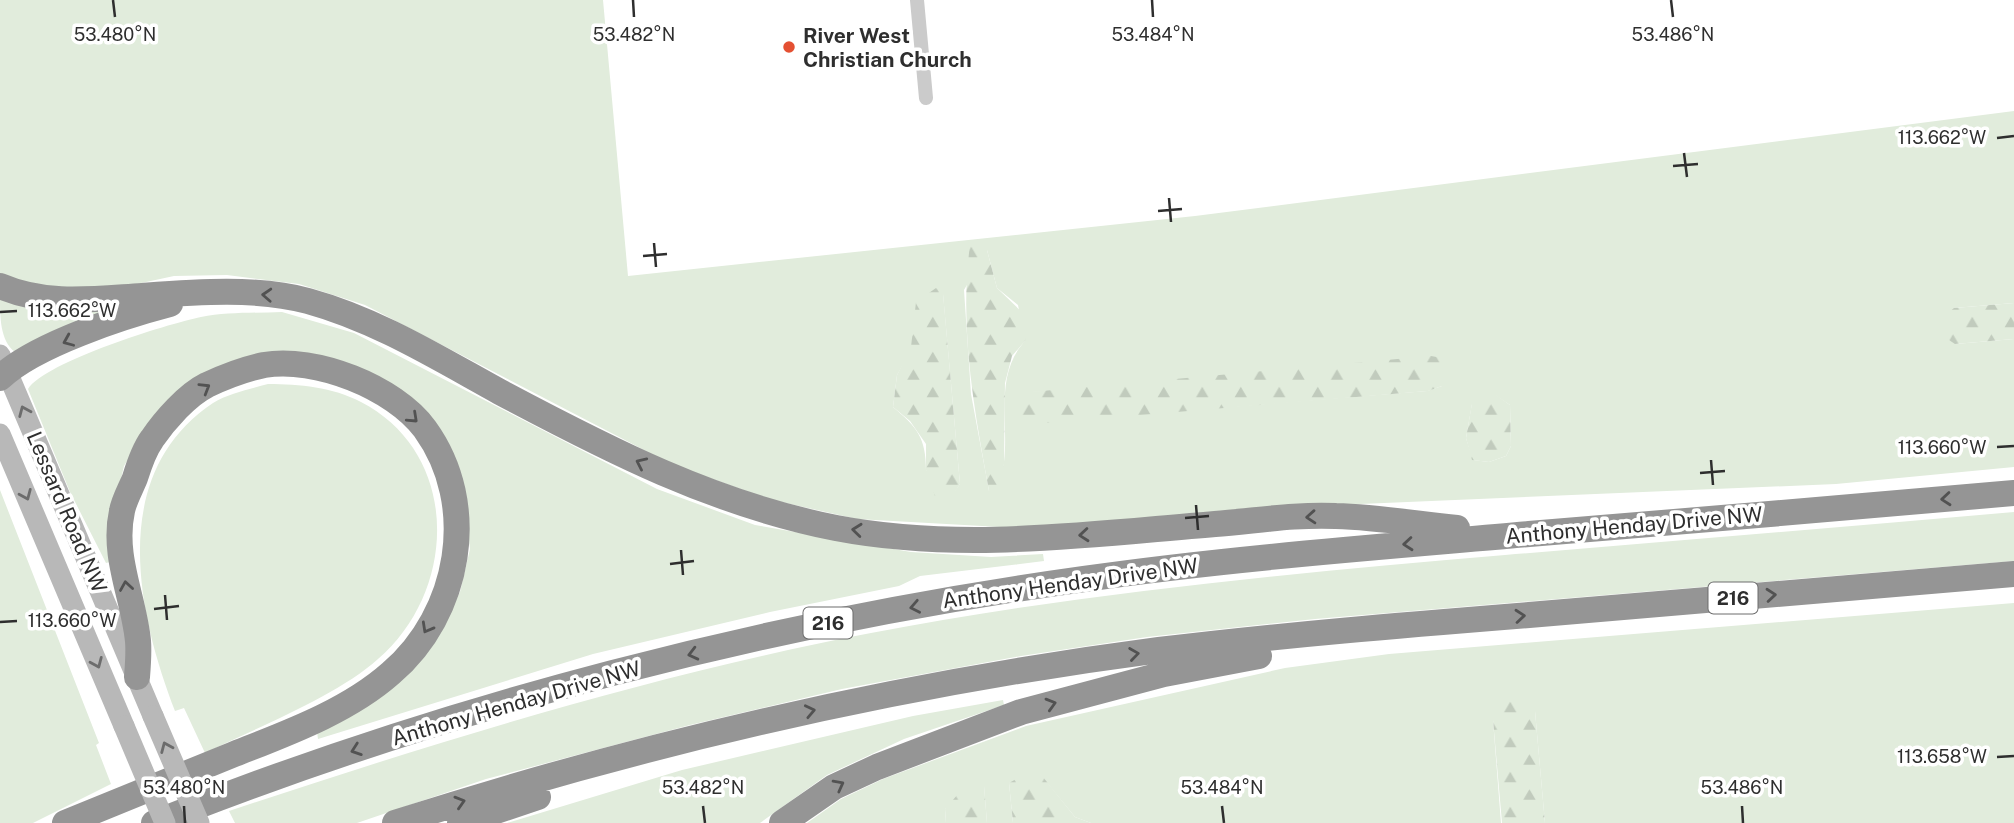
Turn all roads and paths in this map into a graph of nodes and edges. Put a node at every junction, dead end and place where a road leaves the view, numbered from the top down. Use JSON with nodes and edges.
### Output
{"nodes":[{"id":1,"x":917,"y":0,"type":"edge"},
{"id":2,"x":926,"y":98,"type":"dead end"},
{"id":3,"x":0,"y":286,"type":"edge"},
{"id":4,"x":226,"y":293,"type":"junction"},
{"id":5,"x":2,"y":368,"type":"edge"},
{"id":6,"x":0,"y":434,"type":"edge"},
{"id":7,"x":2014,"y":493,"type":"edge"},
{"id":8,"x":1525,"y":535,"type":"junction"},
{"id":9,"x":2014,"y":574,"type":"edge"},
{"id":10,"x":1451,"y":621,"type":"junction"},
{"id":11,"x":137,"y":677,"type":"junction"},
{"id":12,"x":777,"y":718,"type":"junction"},
{"id":13,"x":65,"y":823,"type":"edge"},
{"id":14,"x":154,"y":823,"type":"edge"},
{"id":15,"x":165,"y":823,"type":"edge"},
{"id":16,"x":199,"y":823,"type":"edge"},
{"id":17,"x":395,"y":823,"type":"edge"},
{"id":18,"x":460,"y":823,"type":"edge"},
{"id":19,"x":782,"y":823,"type":"edge"}],
"edges":[{"from":1,"to":2,"type":"street"},
{"from":3,"to":4,"type":"highway"},
{"from":4,"to":5,"type":"highway","one_way":true},
{"from":8,"to":4,"type":"highway","one_way":true},
{"from":11,"to":5,"type":"main road","name":"Lessard Road NW","one_way":true},
{"from":6,"to":15,"type":"main road","name":"Lessard Road NW","one_way":true,"bridge":true},
{"from":7,"to":8,"type":"highway","name":"Anthony Henday Drive NW","number":"216","one_way":true},
{"from":8,"to":14,"type":"highway","name":"Anthony Henday Drive NW","number":"216","one_way":true},
{"from":10,"to":9,"type":"highway","number":"216","one_way":true},
{"from":12,"to":10,"type":"highway","number":"216","one_way":true},
{"from":19,"to":10,"type":"highway","one_way":true},
{"from":11,"to":13,"type":"highway","one_way":true},
{"from":16,"to":11,"type":"main road","name":"Lessard Road NW","one_way":true,"bridge":true},
{"from":17,"to":12,"type":"highway","number":"216","one_way":true},
{"from":12,"to":18,"type":"highway"}]}
